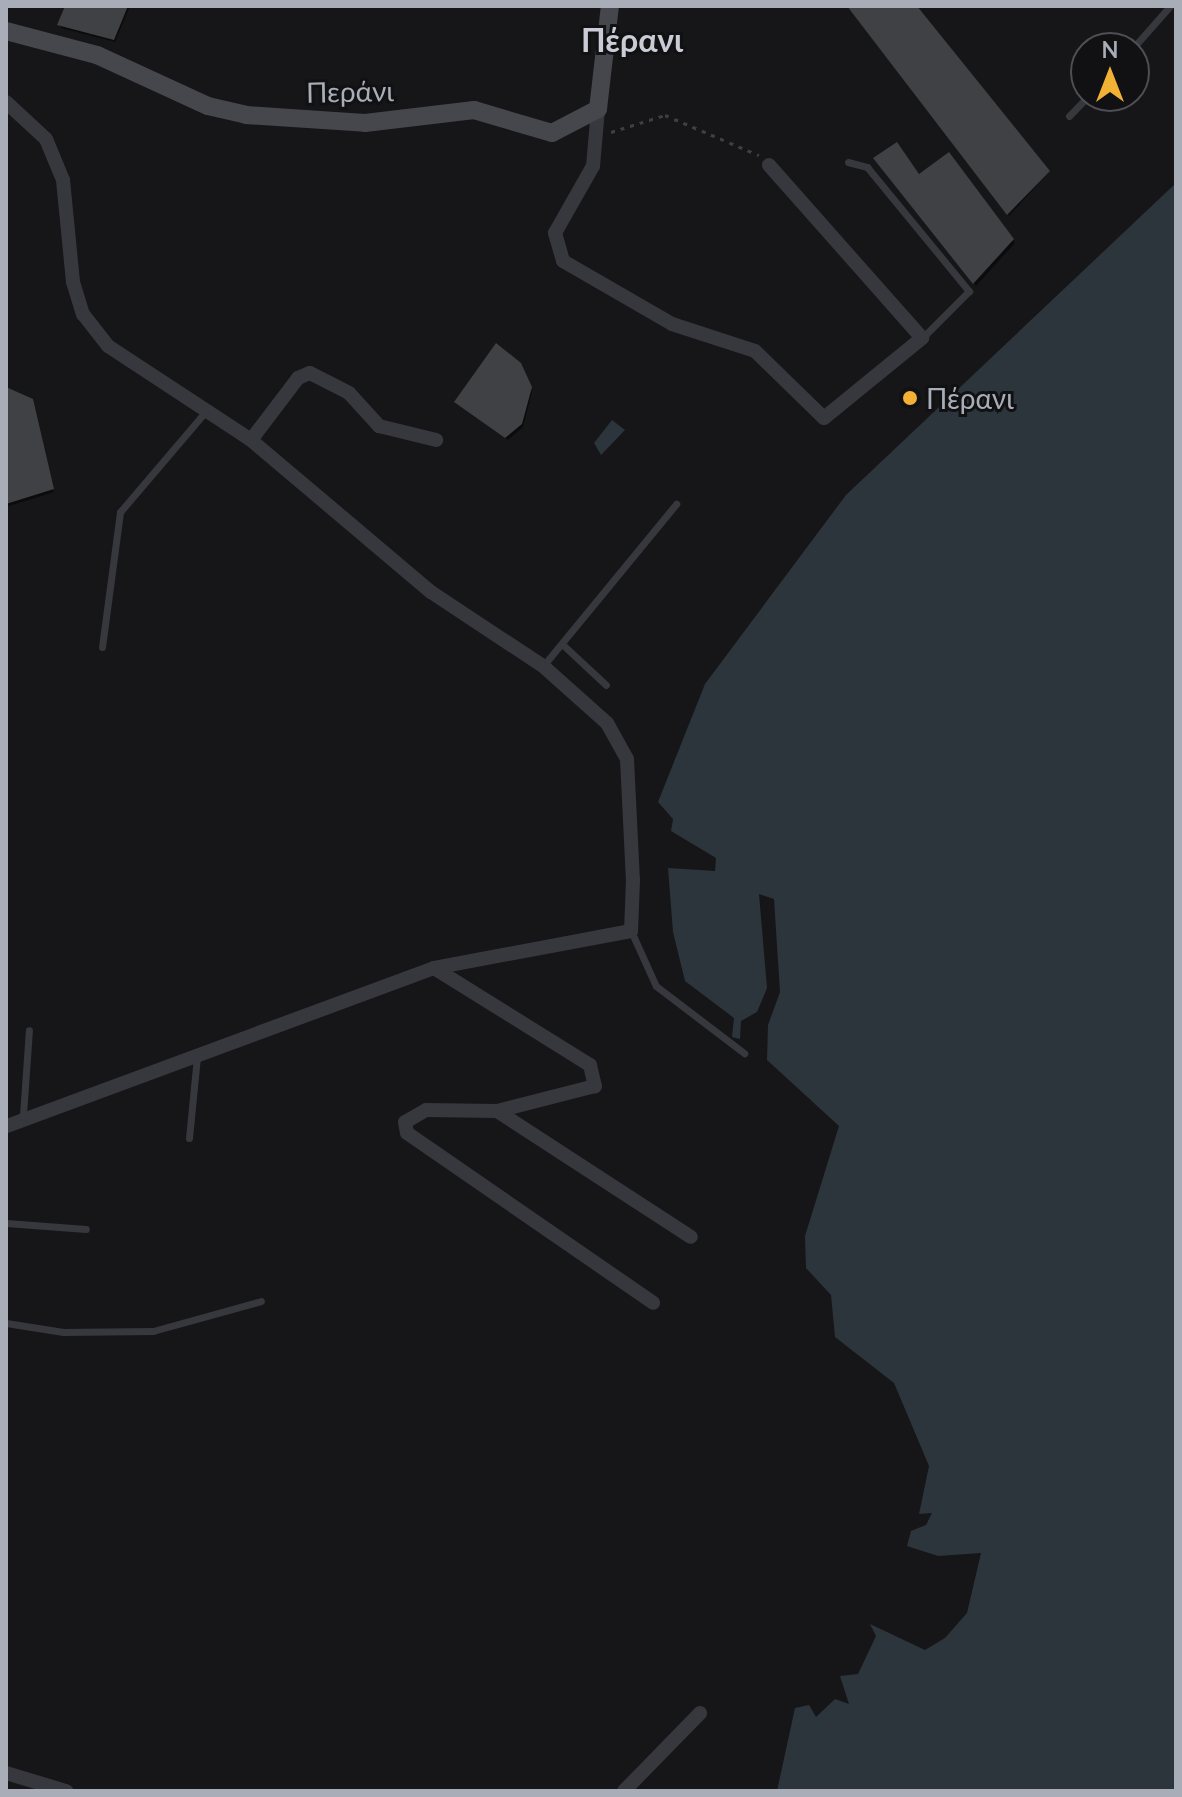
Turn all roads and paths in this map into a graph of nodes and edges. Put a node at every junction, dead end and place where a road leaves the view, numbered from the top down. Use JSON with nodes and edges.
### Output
{"nodes":[{"id":1,"x":610,"y":6,"type":"edge"},
{"id":2,"x":1170,"y":6,"type":"edge"},
{"id":3,"x":6,"y":31,"type":"edge"},
{"id":4,"x":1147,"y":32,"type":"edge"},
{"id":5,"x":6,"y":102,"type":"edge"},
{"id":6,"x":598,"y":109,"type":"junction"},
{"id":7,"x":1073,"y":112,"type":"edge"},
{"id":8,"x":1069,"y":116,"type":"dead end"},
{"id":9,"x":597,"y":139,"type":"junction"},
{"id":10,"x":848,"y":162,"type":"dead end"},
{"id":11,"x":769,"y":165,"type":"joint"},
{"id":12,"x":922,"y":338,"type":"junction"},
{"id":13,"x":206,"y":411,"type":"junction"},
{"id":14,"x":251,"y":440,"type":"junction"},
{"id":15,"x":436,"y":440,"type":"dead end"},
{"id":16,"x":676,"y":504,"type":"dead end"},
{"id":17,"x":562,"y":644,"type":"junction"},
{"id":18,"x":102,"y":647,"type":"dead end"},
{"id":19,"x":543,"y":666,"type":"junction"},
{"id":20,"x":606,"y":685,"type":"dead end"},
{"id":21,"x":631,"y":931,"type":"junction"},
{"id":22,"x":434,"y":968,"type":"junction"},
{"id":23,"x":29,"y":1030,"type":"dead end"},
{"id":24,"x":744,"y":1053,"type":"dead end"},
{"id":25,"x":197,"y":1057,"type":"junction"},
{"id":26,"x":497,"y":1111,"type":"junction"},
{"id":27,"x":23,"y":1115,"type":"junction"},
{"id":28,"x":6,"y":1126,"type":"edge"},
{"id":29,"x":189,"y":1138,"type":"dead end"},
{"id":30,"x":6,"y":1223,"type":"edge"},
{"id":31,"x":86,"y":1229,"type":"dead end"},
{"id":32,"x":691,"y":1237,"type":"dead end"},
{"id":33,"x":261,"y":1301,"type":"dead end"},
{"id":34,"x":653,"y":1303,"type":"dead end"},
{"id":35,"x":6,"y":1323,"type":"edge"},
{"id":36,"x":700,"y":1713,"type":"dead end"},
{"id":37,"x":6,"y":1773,"type":"edge"},
{"id":38,"x":66,"y":1791,"type":"edge"},
{"id":39,"x":624,"y":1791,"type":"edge"}],
"edges":[{"from":1,"to":6,"type":"street"},
{"from":2,"to":4,"type":"lane"},
{"from":3,"to":6,"type":"street","name":"Περάνι"},
{"from":5,"to":13,"type":"street"},
{"from":6,"to":9,"type":"street"},
{"from":7,"to":8,"type":"lane"},
{"from":9,"to":11,"type":"path"},
{"from":9,"to":12,"type":"street"},
{"from":10,"to":12,"type":"lane"},
{"from":11,"to":12,"type":"street"},
{"from":13,"to":14,"type":"street"},
{"from":13,"to":18,"type":"lane"},
{"from":14,"to":15,"type":"street"},
{"from":14,"to":19,"type":"street"},
{"from":16,"to":17,"type":"lane"},
{"from":17,"to":19,"type":"lane"},
{"from":17,"to":20,"type":"lane"},
{"from":19,"to":21,"type":"street"},
{"from":21,"to":22,"type":"street"},
{"from":21,"to":24,"type":"lane"},
{"from":22,"to":25,"type":"street"},
{"from":22,"to":26,"type":"street"},
{"from":23,"to":27,"type":"lane"},
{"from":25,"to":27,"type":"street"},
{"from":25,"to":29,"type":"lane"},
{"from":26,"to":32,"type":"street"},
{"from":26,"to":34,"type":"street"},
{"from":27,"to":28,"type":"street"},
{"from":30,"to":31,"type":"lane"},
{"from":33,"to":35,"type":"lane"},
{"from":36,"to":39,"type":"street"},
{"from":37,"to":38,"type":"street"}]}
